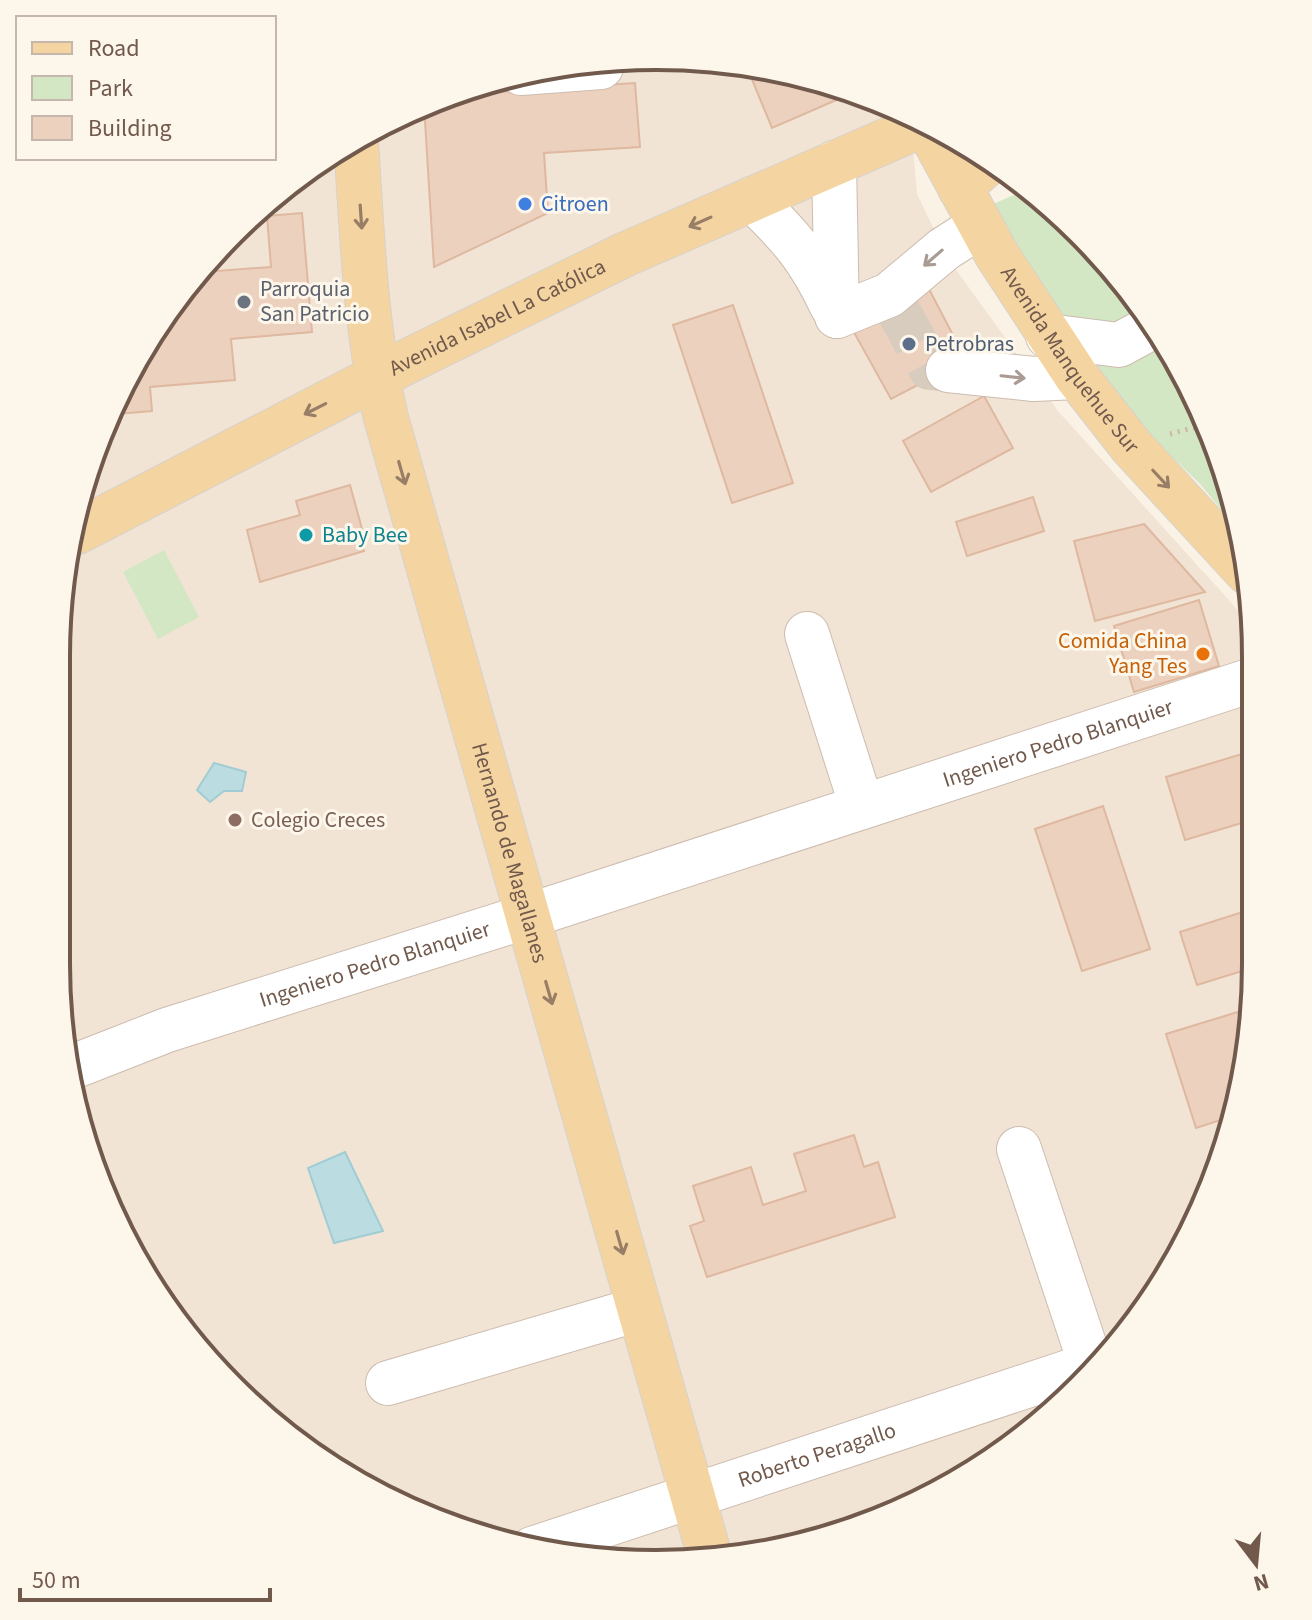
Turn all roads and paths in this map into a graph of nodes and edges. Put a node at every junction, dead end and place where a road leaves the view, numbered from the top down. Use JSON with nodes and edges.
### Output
{"nodes":[{"id":1,"x":912,"y":129,"type":"edge"},
{"id":2,"x":954,"y":152,"type":"edge"},
{"id":3,"x":357,"y":153,"type":"edge"},
{"id":4,"x":834,"y":163,"type":"junction"},
{"id":5,"x":975,"y":174,"type":"edge"},
{"id":6,"x":752,"y":199,"type":"junction"},
{"id":7,"x":980,"y":226,"type":"junction"},
{"id":8,"x":837,"y":316,"type":"junction"},
{"id":9,"x":1136,"y":335,"type":"edge"},
{"id":10,"x":1048,"y":336,"type":"junction"},
{"id":11,"x":948,"y":370,"type":"tunnel mouth"},
{"id":12,"x":377,"y":377,"type":"junction"},
{"id":13,"x":1086,"y":389,"type":"junction"},
{"id":14,"x":86,"y":519,"type":"edge"},
{"id":15,"x":1233,"y":557,"type":"edge"},
{"id":16,"x":807,"y":634,"type":"dead end"},
{"id":17,"x":1242,"y":683,"type":"edge"},
{"id":18,"x":862,"y":807,"type":"junction"},
{"id":19,"x":528,"y":916,"type":"junction"},
{"id":20,"x":79,"y":1065,"type":"edge"},
{"id":21,"x":1019,"y":1149,"type":"dead end"},
{"id":22,"x":639,"y":1309,"type":"junction"},
{"id":23,"x":1094,"y":1354,"type":"edge"},
{"id":24,"x":1079,"y":1369,"type":"edge"},
{"id":25,"x":388,"y":1383,"type":"dead end"},
{"id":26,"x":692,"y":1496,"type":"junction"},
{"id":27,"x":556,"y":1541,"type":"edge"},
{"id":28,"x":707,"y":1548,"type":"edge"}],
"edges":[{"from":1,"to":4,"type":"main road","name":"Avenida Isabel La Católica"},
{"from":2,"to":5,"type":"main road","name":"Avenida Manquehue Sur"},
{"from":3,"to":12,"type":"main road","name":"Hernando de Magallanes","one_way":true},
{"from":4,"to":6,"type":"main road","name":"Avenida Isabel La Católica"},
{"from":4,"to":8,"type":"street"},
{"from":5,"to":7,"type":"main road","name":"Avenida Manquehue Sur"},
{"from":6,"to":8,"type":"street"},
{"from":6,"to":12,"type":"main road","name":"Avenida Isabel La Católica","one_way":true},
{"from":7,"to":8,"type":"street","one_way":true},
{"from":7,"to":10,"type":"main road","name":"Avenida Manquehue Sur"},
{"from":9,"to":10,"type":"street"},
{"from":9,"to":13,"type":"street"},
{"from":10,"to":13,"type":"main road","name":"Avenida Manquehue Sur"},
{"from":11,"to":13,"type":"street","one_way":true},
{"from":12,"to":14,"type":"main road","name":"Avenida Isabel La Católica","one_way":true},
{"from":12,"to":19,"type":"main road","name":"Hernando de Magallanes","one_way":true},
{"from":13,"to":15,"type":"main road","name":"Avenida Manquehue Sur","one_way":true},
{"from":16,"to":18,"type":"street"},
{"from":17,"to":18,"type":"street","name":"Ingeniero Pedro Blanquier"},
{"from":18,"to":19,"type":"street","name":"Ingeniero Pedro Blanquier"},
{"from":19,"to":20,"type":"street","name":"Ingeniero Pedro Blanquier"},
{"from":19,"to":22,"type":"main road","name":"Hernando de Magallanes","one_way":true},
{"from":21,"to":23,"type":"street"},
{"from":22,"to":25,"type":"street"},
{"from":22,"to":26,"type":"main road","name":"Hernando de Magallanes"},
{"from":24,"to":26,"type":"street","name":"Roberto Peragallo"},
{"from":26,"to":27,"type":"street","name":"Roberto Peragallo"},
{"from":26,"to":28,"type":"main road","name":"Hernando de Magallanes"}]}
